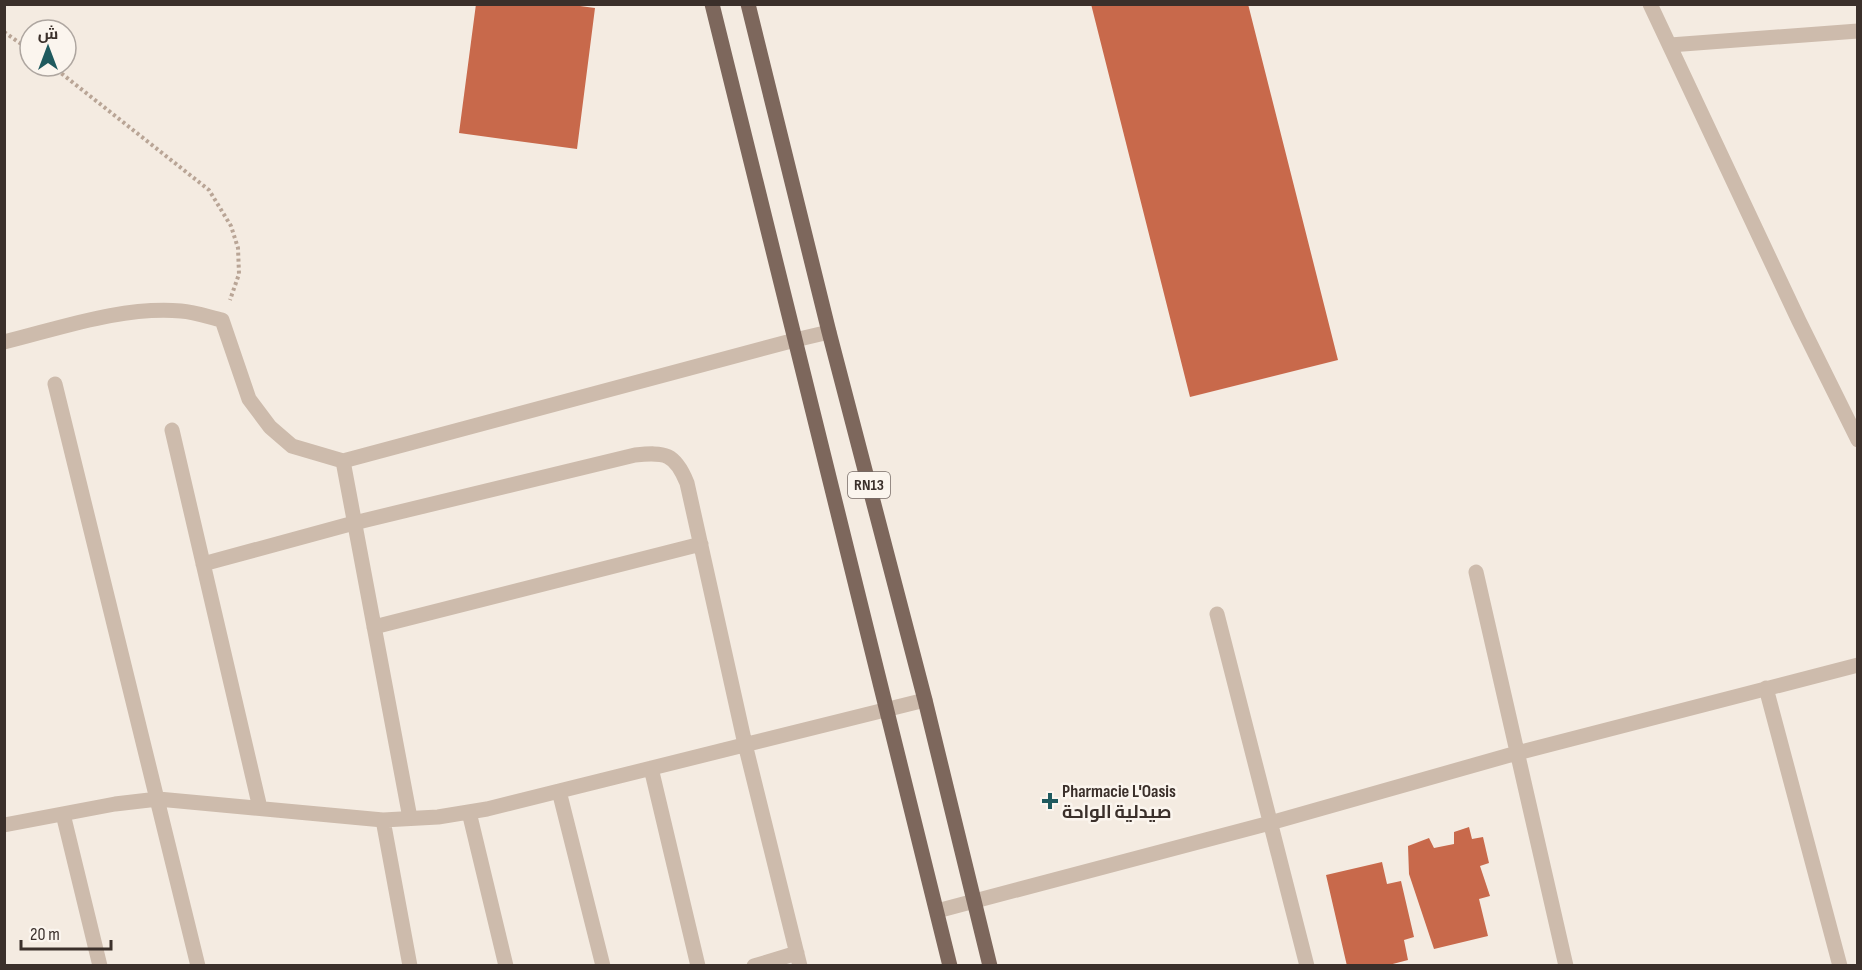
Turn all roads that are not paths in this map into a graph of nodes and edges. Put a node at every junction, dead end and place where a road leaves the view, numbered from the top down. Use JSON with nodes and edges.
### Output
{"nodes":[{"id":1,"x":712,"y":4,"type":"edge"},
{"id":2,"x":748,"y":4,"type":"edge"},
{"id":3,"x":1650,"y":4,"type":"edge"},
{"id":4,"x":1857,"y":31,"type":"edge"},
{"id":5,"x":1670,"y":45,"type":"junction"},
{"id":6,"x":829,"y":332,"type":"junction"},
{"id":7,"x":795,"y":340,"type":"junction"},
{"id":8,"x":4,"y":342,"type":"edge"},
{"id":9,"x":55,"y":384,"type":"dead end"},
{"id":10,"x":172,"y":430,"type":"dead end"},
{"id":11,"x":1857,"y":440,"type":"edge"},
{"id":12,"x":343,"y":461,"type":"junction"},
{"id":13,"x":354,"y":523,"type":"junction"},
{"id":14,"x":701,"y":544,"type":"junction"},
{"id":15,"x":203,"y":564,"type":"junction"},
{"id":16,"x":1476,"y":572,"type":"dead end"},
{"id":17,"x":1217,"y":614,"type":"dead end"},
{"id":18,"x":374,"y":627,"type":"junction"},
{"id":19,"x":1857,"y":665,"type":"edge"},
{"id":20,"x":1766,"y":688,"type":"junction"},
{"id":21,"x":925,"y":700,"type":"junction"},
{"id":22,"x":886,"y":709,"type":"junction"},
{"id":23,"x":745,"y":744,"type":"junction"},
{"id":24,"x":1517,"y":753,"type":"junction"},
{"id":25,"x":651,"y":768,"type":"junction"},
{"id":26,"x":559,"y":791,"type":"junction"},
{"id":27,"x":158,"y":799,"type":"junction"},
{"id":28,"x":260,"y":808,"type":"junction"},
{"id":29,"x":469,"y":812,"type":"junction"},
{"id":30,"x":63,"y":814,"type":"junction"},
{"id":31,"x":411,"y":818,"type":"junction"},
{"id":32,"x":383,"y":820,"type":"junction"},
{"id":33,"x":1270,"y":823,"type":"junction"},
{"id":34,"x":4,"y":825,"type":"edge"},
{"id":35,"x":974,"y":900,"type":"junction"},
{"id":36,"x":937,"y":910,"type":"junction"},
{"id":37,"x":798,"y":959,"type":"edge"},
{"id":38,"x":100,"y":966,"type":"edge"},
{"id":39,"x":198,"y":966,"type":"edge"},
{"id":40,"x":410,"y":966,"type":"edge"},
{"id":41,"x":507,"y":966,"type":"edge"},
{"id":42,"x":603,"y":966,"type":"edge"},
{"id":43,"x":698,"y":966,"type":"edge"},
{"id":44,"x":754,"y":966,"type":"edge"},
{"id":45,"x":950,"y":966,"type":"edge"},
{"id":46,"x":990,"y":966,"type":"edge"},
{"id":47,"x":1307,"y":966,"type":"edge"},
{"id":48,"x":1566,"y":966,"type":"edge"},
{"id":49,"x":1840,"y":966,"type":"edge"}],
"edges":[{"from":1,"to":7,"type":"main road","number":"RN13"},
{"from":2,"to":6,"type":"main road","number":"RN13"},
{"from":3,"to":5,"type":"street"},
{"from":4,"to":5,"type":"street"},
{"from":5,"to":11,"type":"street"},
{"from":6,"to":7,"type":"street"},
{"from":6,"to":21,"type":"main road","number":"RN13"},
{"from":7,"to":12,"type":"street"},
{"from":7,"to":22,"type":"main road","number":"RN13"},
{"from":8,"to":12,"type":"street"},
{"from":9,"to":27,"type":"street"},
{"from":10,"to":15,"type":"street"},
{"from":12,"to":13,"type":"street"},
{"from":13,"to":14,"type":"street"},
{"from":13,"to":15,"type":"street"},
{"from":13,"to":18,"type":"street"},
{"from":14,"to":18,"type":"street"},
{"from":14,"to":23,"type":"street"},
{"from":15,"to":28,"type":"street"},
{"from":16,"to":24,"type":"street"},
{"from":17,"to":33,"type":"street"},
{"from":18,"to":31,"type":"street"},
{"from":19,"to":20,"type":"street"},
{"from":20,"to":24,"type":"street"},
{"from":20,"to":49,"type":"street"},
{"from":21,"to":22,"type":"street"},
{"from":21,"to":35,"type":"main road","number":"RN13"},
{"from":22,"to":23,"type":"street"},
{"from":22,"to":36,"type":"main road","number":"RN13"},
{"from":23,"to":25,"type":"street"},
{"from":23,"to":37,"type":"street"},
{"from":24,"to":33,"type":"street"},
{"from":24,"to":48,"type":"street"},
{"from":25,"to":26,"type":"street"},
{"from":25,"to":43,"type":"street"},
{"from":26,"to":29,"type":"street"},
{"from":26,"to":42,"type":"street"},
{"from":27,"to":28,"type":"street"},
{"from":27,"to":30,"type":"street"},
{"from":27,"to":39,"type":"street"},
{"from":28,"to":32,"type":"street"},
{"from":29,"to":31,"type":"street"},
{"from":29,"to":41,"type":"street"},
{"from":30,"to":34,"type":"street"},
{"from":30,"to":38,"type":"street"},
{"from":31,"to":32,"type":"street"},
{"from":32,"to":40,"type":"street"},
{"from":33,"to":35,"type":"street"},
{"from":33,"to":47,"type":"street"},
{"from":35,"to":36,"type":"street"},
{"from":35,"to":46,"type":"main road","number":"RN13"},
{"from":36,"to":45,"type":"main road","number":"RN13"},
{"from":37,"to":44,"type":"street"}]}
